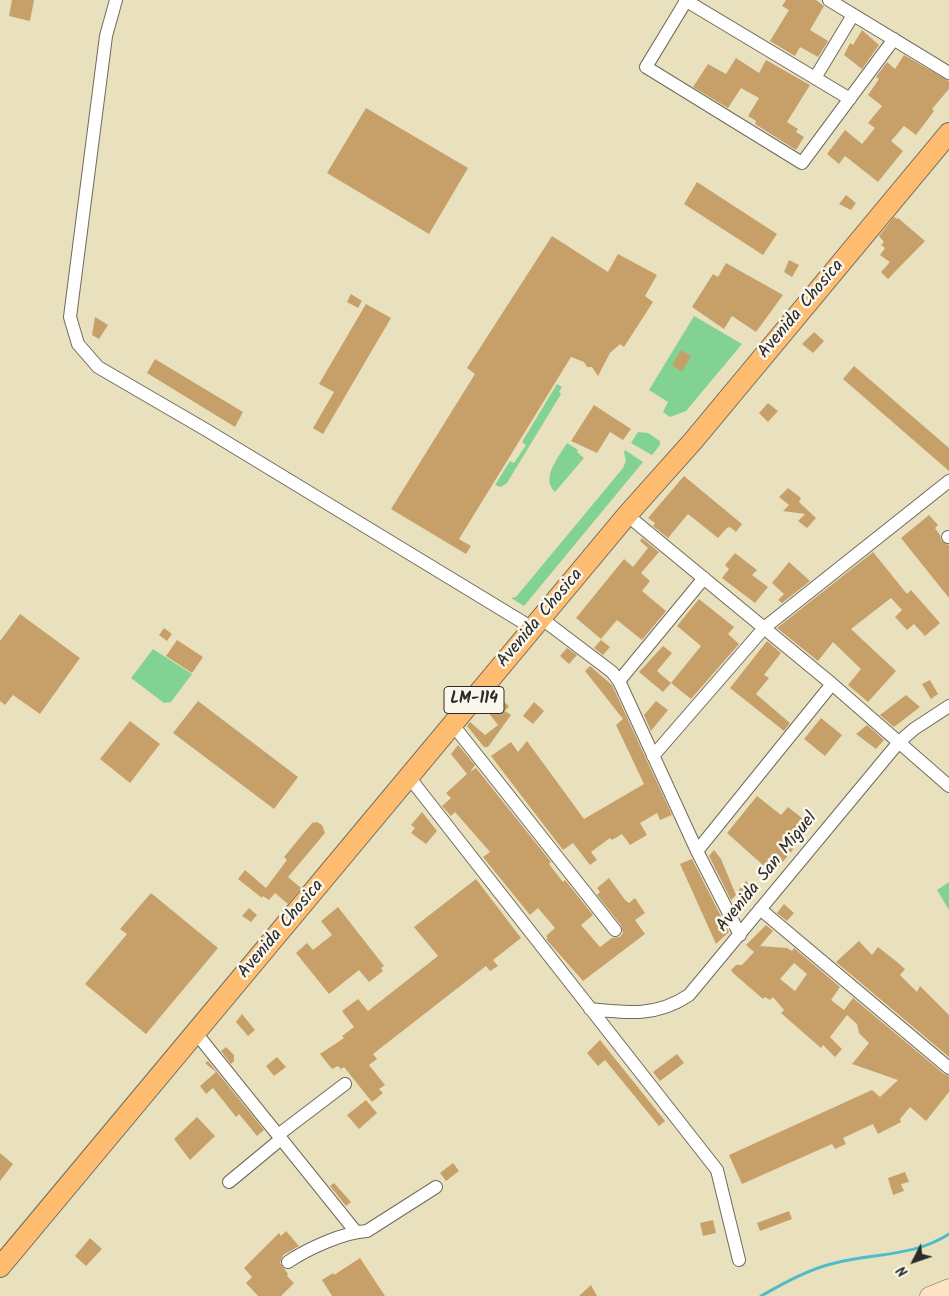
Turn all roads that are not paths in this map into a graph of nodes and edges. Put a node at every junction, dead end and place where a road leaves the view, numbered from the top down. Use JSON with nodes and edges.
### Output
{"nodes":[{"id":1,"x":116,"y":0,"type":"edge"},
{"id":2,"x":686,"y":0,"type":"edge"},
{"id":3,"x":828,"y":0,"type":"edge"},
{"id":4,"x":853,"y":15,"type":"junction"},
{"id":5,"x":894,"y":40,"type":"junction"},
{"id":6,"x":949,"y":73,"type":"edge"},
{"id":7,"x":815,"y":78,"type":"junction"},
{"id":8,"x":850,"y":99,"type":"junction"},
{"id":9,"x":949,"y":133,"type":"edge"},
{"id":10,"x":949,"y":481,"type":"edge"},
{"id":11,"x":627,"y":515,"type":"junction"},
{"id":12,"x":704,"y":578,"type":"junction"},
{"id":13,"x":538,"y":624,"type":"junction"},
{"id":14,"x":764,"y":628,"type":"junction"},
{"id":15,"x":619,"y":682,"type":"junction"},
{"id":16,"x":832,"y":684,"type":"junction"},
{"id":17,"x":949,"y":706,"type":"edge"},
{"id":18,"x":454,"y":725,"type":"junction"},
{"id":19,"x":899,"y":742,"type":"junction"},
{"id":20,"x":653,"y":756,"type":"junction"},
{"id":21,"x":409,"y":777,"type":"junction"},
{"id":22,"x":949,"y":786,"type":"edge"},
{"id":23,"x":697,"y":851,"type":"junction"},
{"id":24,"x":760,"y":909,"type":"junction"},
{"id":25,"x":615,"y":930,"type":"dead end"},
{"id":26,"x":740,"y":934,"type":"junction"},
{"id":27,"x":590,"y":1009,"type":"junction"},
{"id":28,"x":196,"y":1033,"type":"junction"},
{"id":29,"x":949,"y":1068,"type":"edge"},
{"id":30,"x":345,"y":1084,"type":"dead end"},
{"id":31,"x":280,"y":1137,"type":"junction"},
{"id":32,"x":229,"y":1182,"type":"dead end"},
{"id":33,"x":436,"y":1187,"type":"dead end"},
{"id":34,"x":356,"y":1232,"type":"junction"},
{"id":35,"x":739,"y":1260,"type":"dead end"},
{"id":36,"x":288,"y":1262,"type":"dead end"},
{"id":37,"x":0,"y":1267,"type":"edge"},
{"id":38,"x":949,"y":1288,"type":"edge"},
{"id":39,"x":929,"y":1296,"type":"edge"}],
"edges":[{"from":1,"to":13,"type":"street"},
{"from":2,"to":7,"type":"street"},
{"from":2,"to":8,"type":"street"},
{"from":3,"to":4,"type":"street"},
{"from":4,"to":5,"type":"street"},
{"from":4,"to":7,"type":"street"},
{"from":5,"to":6,"type":"street"},
{"from":5,"to":8,"type":"street"},
{"from":7,"to":8,"type":"street"},
{"from":9,"to":11,"type":"main road","name":"Avenida Chosica","number":"LM-114"},
{"from":10,"to":14,"type":"street"},
{"from":11,"to":12,"type":"street"},
{"from":11,"to":13,"type":"main road","name":"Avenida Chosica","number":"LM-114"},
{"from":12,"to":14,"type":"street"},
{"from":12,"to":15,"type":"street"},
{"from":13,"to":15,"type":"street"},
{"from":13,"to":18,"type":"main road","name":"Avenida Chosica","number":"LM-114"},
{"from":14,"to":16,"type":"street"},
{"from":14,"to":20,"type":"street"},
{"from":15,"to":20,"type":"street"},
{"from":16,"to":19,"type":"street"},
{"from":16,"to":23,"type":"street"},
{"from":17,"to":19,"type":"street","name":"Avenida San Miguel"},
{"from":18,"to":21,"type":"main road","name":"Avenida Chosica","number":"LM-114"},
{"from":18,"to":25,"type":"street"},
{"from":19,"to":22,"type":"street"},
{"from":19,"to":24,"type":"street","name":"Avenida San Miguel"},
{"from":20,"to":23,"type":"street"},
{"from":21,"to":27,"type":"street"},
{"from":21,"to":28,"type":"main road","name":"Avenida Chosica","number":"LM-114"},
{"from":23,"to":26,"type":"street"},
{"from":24,"to":26,"type":"street","name":"Avenida San Miguel"},
{"from":24,"to":29,"type":"street"},
{"from":26,"to":27,"type":"street","name":"Avenida San Miguel"},
{"from":27,"to":35,"type":"street"},
{"from":28,"to":31,"type":"street"},
{"from":28,"to":37,"type":"main road","name":"Avenida Chosica","number":"LM-114"},
{"from":30,"to":31,"type":"street"},
{"from":31,"to":32,"type":"street"},
{"from":31,"to":34,"type":"street"},
{"from":33,"to":34,"type":"street"},
{"from":34,"to":36,"type":"street"},
{"from":38,"to":39,"type":"main road"}]}
